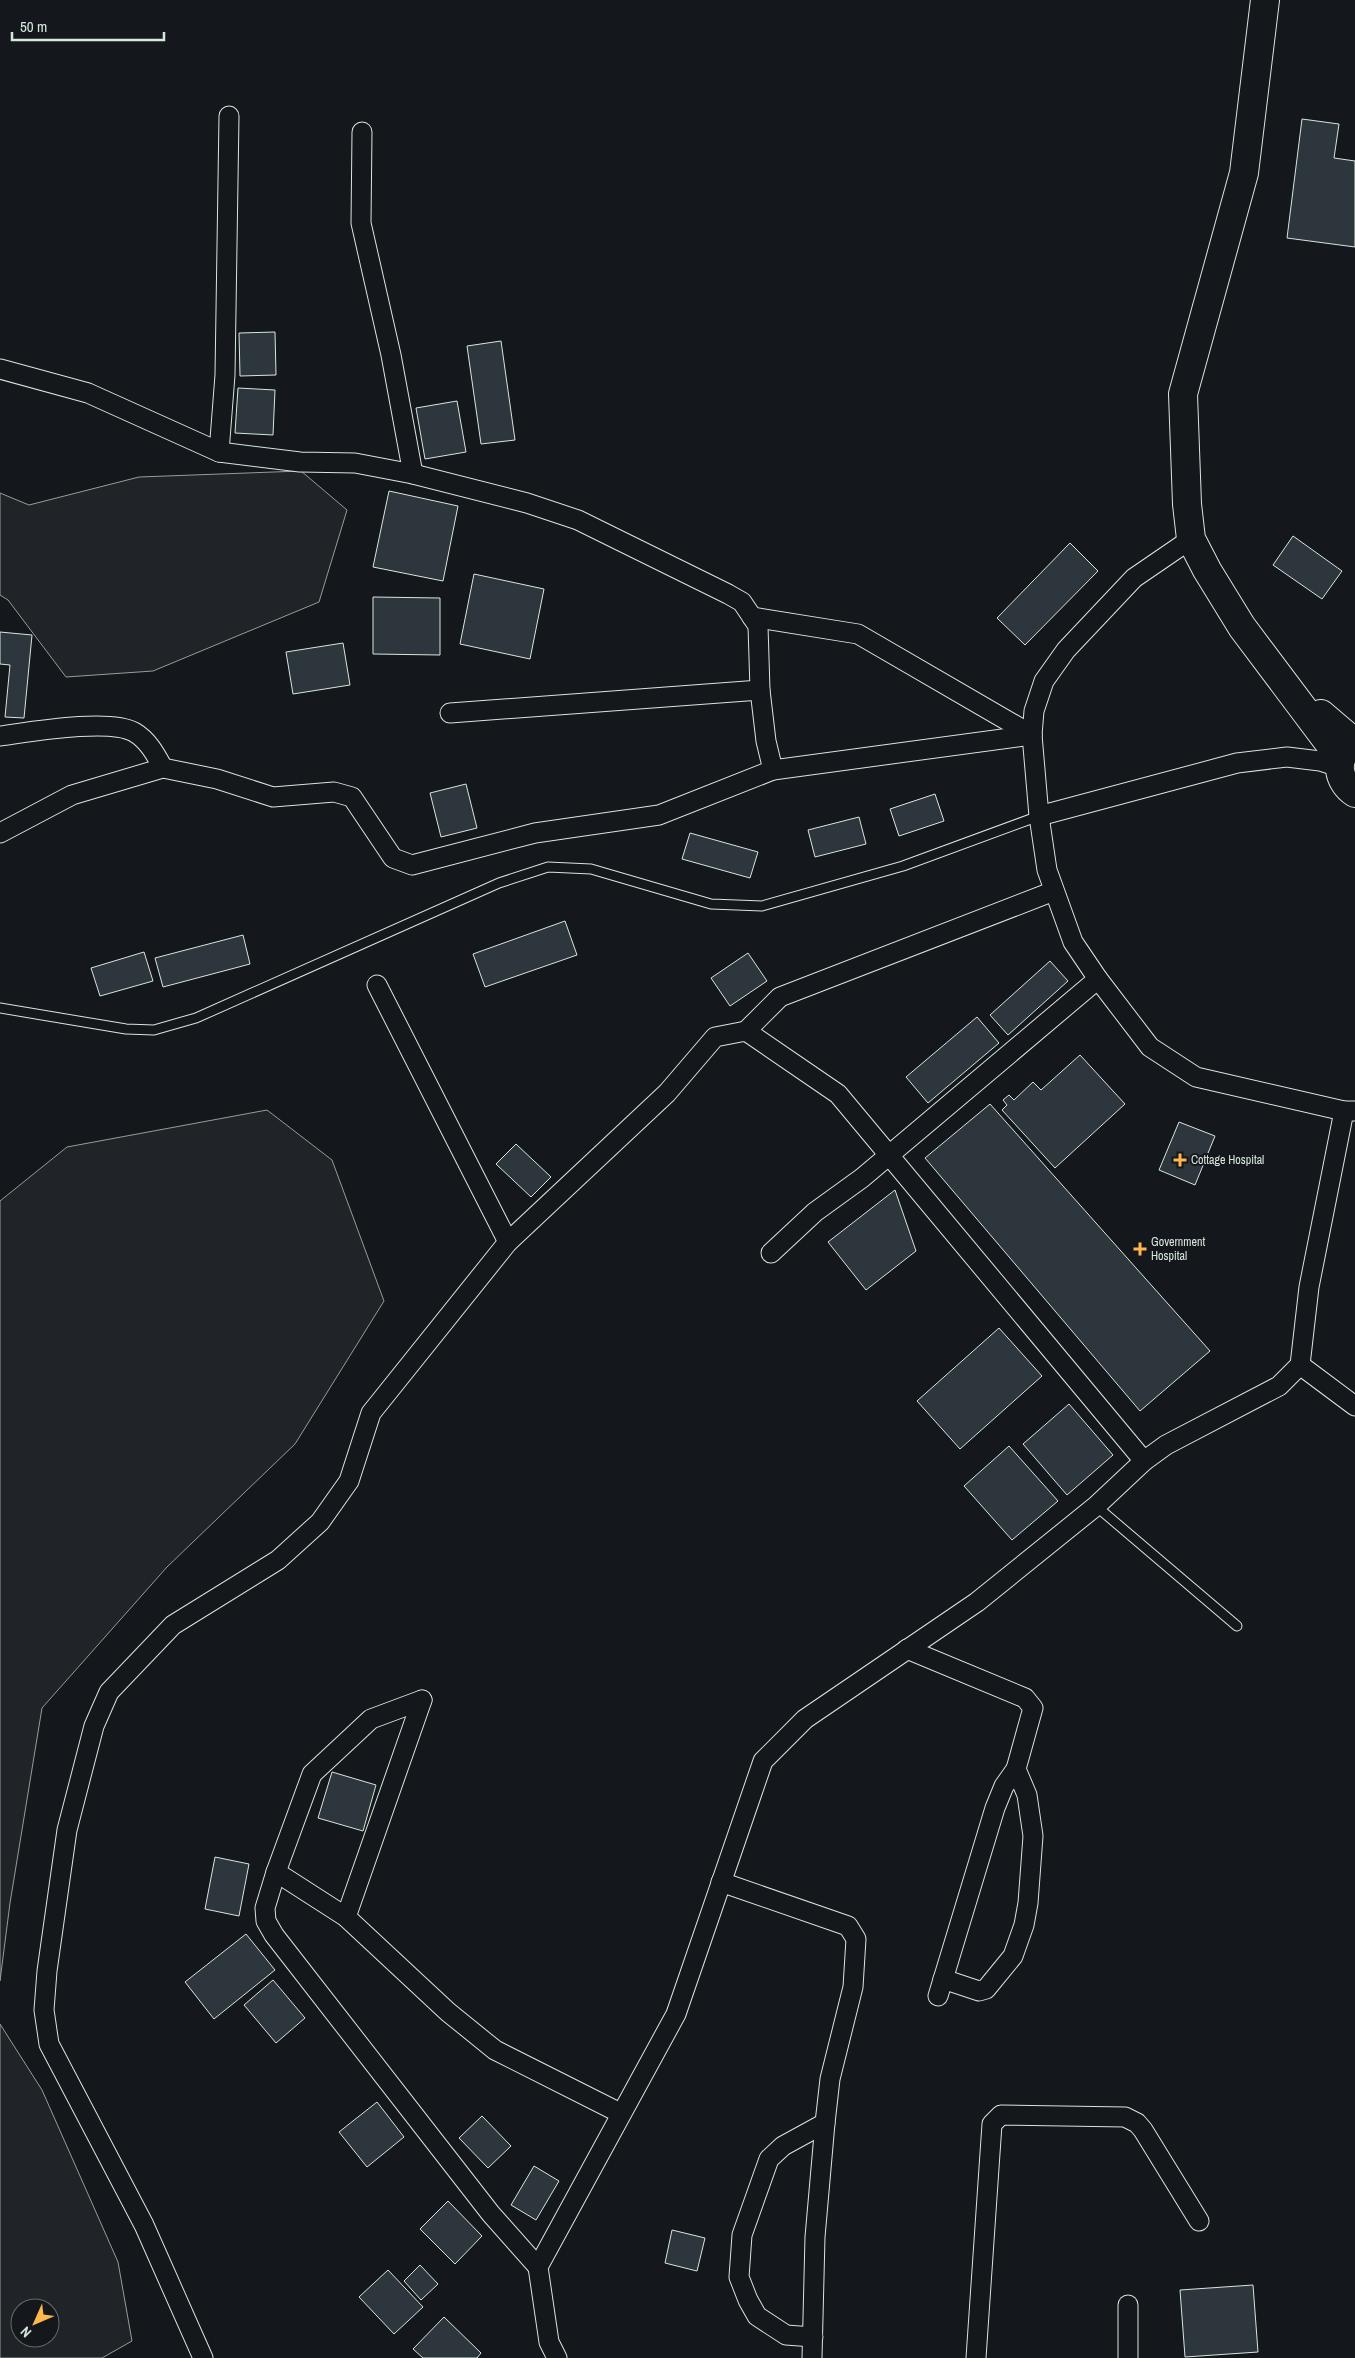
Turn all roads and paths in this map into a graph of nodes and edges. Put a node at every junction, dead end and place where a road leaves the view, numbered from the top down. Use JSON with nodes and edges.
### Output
{"nodes":[{"id":1,"x":1264,"y":0,"type":"edge"},
{"id":2,"x":230,"y":116,"type":"dead end"},
{"id":3,"x":362,"y":132,"type":"dead end"},
{"id":4,"x":0,"y":369,"type":"edge"},
{"id":5,"x":219,"y":452,"type":"junction"},
{"id":6,"x":413,"y":474,"type":"junction"},
{"id":7,"x":1192,"y":539,"type":"junction"},
{"id":8,"x":752,"y":617,"type":"junction"},
{"id":9,"x":760,"y":690,"type":"junction"},
{"id":10,"x":450,"y":713,"type":"dead end"},
{"id":11,"x":1032,"y":735,"type":"junction"},
{"id":12,"x":0,"y":736,"type":"edge"},
{"id":13,"x":1347,"y":753,"type":"edge"},
{"id":14,"x":164,"y":768,"type":"junction"},
{"id":15,"x":774,"y":770,"type":"junction"},
{"id":16,"x":1355,"y":793,"type":"edge"},
{"id":17,"x":1039,"y":816,"type":"junction"},
{"id":18,"x":0,"y":833,"type":"edge"},
{"id":19,"x":1054,"y":890,"type":"junction"},
{"id":20,"x":1098,"y":979,"type":"junction"},
{"id":21,"x":377,"y":985,"type":"dead end"},
{"id":22,"x":0,"y":1008,"type":"edge"},
{"id":23,"x":746,"y":1031,"type":"junction"},
{"id":24,"x":1350,"y":1111,"type":"edge"},
{"id":25,"x":889,"y":1154,"type":"junction"},
{"id":26,"x":508,"y":1242,"type":"junction"},
{"id":27,"x":771,"y":1253,"type":"dead end"},
{"id":28,"x":1300,"y":1365,"type":"junction"},
{"id":29,"x":1355,"y":1406,"type":"edge"},
{"id":30,"x":1144,"y":1461,"type":"junction"},
{"id":31,"x":1096,"y":1506,"type":"junction"},
{"id":32,"x":1236,"y":1626,"type":"dead end"},
{"id":33,"x":907,"y":1649,"type":"junction"},
{"id":34,"x":1016,"y":1770,"type":"junction"},
{"id":35,"x":276,"y":1872,"type":"junction"},
{"id":36,"x":721,"y":1882,"type":"junction"},
{"id":37,"x":346,"y":1917,"type":"junction"},
{"id":38,"x":620,"y":2113,"type":"junction"},
{"id":39,"x":825,"y":2123,"type":"junction"},
{"id":40,"x":1199,"y":2221,"type":"dead end"},
{"id":41,"x":538,"y":2267,"type":"junction"},
{"id":42,"x":1128,"y":2305,"type":"dead end"},
{"id":43,"x":813,"y":2337,"type":"junction"},
{"id":44,"x":203,"y":2358,"type":"edge"},
{"id":45,"x":557,"y":2358,"type":"edge"},
{"id":46,"x":812,"y":2358,"type":"edge"},
{"id":47,"x":976,"y":2358,"type":"edge"},
{"id":48,"x":1128,"y":2358,"type":"edge"}],
"edges":[{"from":1,"to":7,"type":"highway"},
{"from":2,"to":5,"type":"street"},
{"from":3,"to":6,"type":"street"},
{"from":4,"to":5,"type":"street"},
{"from":5,"to":6,"type":"street"},
{"from":6,"to":8,"type":"street"},
{"from":7,"to":11,"type":"street"},
{"from":7,"to":13,"type":"highway"},
{"from":8,"to":9,"type":"street"},
{"from":8,"to":11,"type":"street"},
{"from":9,"to":10,"type":"street"},
{"from":9,"to":15,"type":"street"},
{"from":11,"to":15,"type":"street"},
{"from":11,"to":17,"type":"street"},
{"from":12,"to":14,"type":"street"},
{"from":13,"to":16,"type":"highway"},
{"from":13,"to":17,"type":"street"},
{"from":14,"to":15,"type":"street"},
{"from":14,"to":18,"type":"street"},
{"from":17,"to":19,"type":"street"},
{"from":17,"to":22,"type":"lane"},
{"from":19,"to":20,"type":"street"},
{"from":19,"to":23,"type":"street"},
{"from":20,"to":24,"type":"street"},
{"from":20,"to":25,"type":"street"},
{"from":21,"to":26,"type":"street"},
{"from":23,"to":25,"type":"street"},
{"from":23,"to":26,"type":"street"},
{"from":24,"to":28,"type":"street"},
{"from":25,"to":27,"type":"street"},
{"from":25,"to":30,"type":"street"},
{"from":26,"to":44,"type":"street"},
{"from":28,"to":29,"type":"street"},
{"from":28,"to":30,"type":"street"},
{"from":30,"to":31,"type":"street"},
{"from":31,"to":32,"type":"lane"},
{"from":31,"to":33,"type":"street"},
{"from":33,"to":34,"type":"street"},
{"from":33,"to":36,"type":"street"},
{"from":34,"to":34,"type":"street"},
{"from":35,"to":37,"type":"street"},
{"from":35,"to":37,"type":"street"},
{"from":35,"to":41,"type":"street"},
{"from":36,"to":38,"type":"street"},
{"from":36,"to":39,"type":"street"},
{"from":37,"to":38,"type":"street"},
{"from":38,"to":41,"type":"street"},
{"from":39,"to":43,"type":"street"},
{"from":39,"to":43,"type":"street"},
{"from":40,"to":47,"type":"street"},
{"from":41,"to":45,"type":"street"},
{"from":42,"to":48,"type":"street"},
{"from":43,"to":46,"type":"street"}]}
